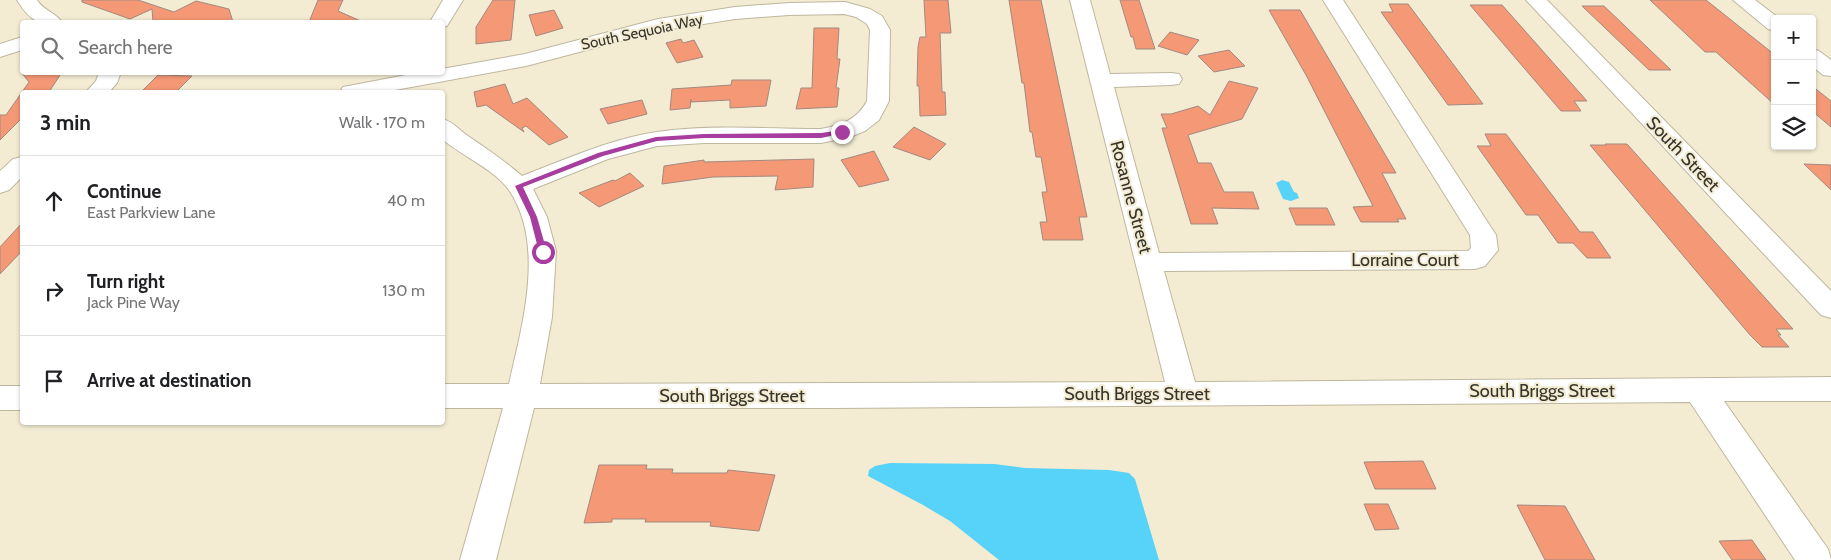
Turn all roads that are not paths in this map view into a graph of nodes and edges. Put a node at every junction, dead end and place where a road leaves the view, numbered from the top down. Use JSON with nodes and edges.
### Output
{"nodes":[{"id":1,"x":27,"y":0,"type":"edge"},
{"id":2,"x":453,"y":0,"type":"edge"},
{"id":3,"x":1080,"y":0,"type":"edge"},
{"id":4,"x":1333,"y":0,"type":"edge"},
{"id":5,"x":1536,"y":0,"type":"edge"},
{"id":6,"x":1743,"y":0,"type":"edge"},
{"id":7,"x":48,"y":20,"type":"edge"},
{"id":8,"x":441,"y":20,"type":"edge"},
{"id":9,"x":1771,"y":22,"type":"edge"},
{"id":10,"x":20,"y":44,"type":"edge"},
{"id":11,"x":0,"y":51,"type":"edge"},
{"id":12,"x":1816,"y":58,"type":"edge"},
{"id":13,"x":1831,"y":70,"type":"edge"},
{"id":14,"x":109,"y":75,"type":"edge"},
{"id":15,"x":1171,"y":80,"type":"dead end"},
{"id":16,"x":423,"y":81,"type":"edge"},
{"id":17,"x":1101,"y":81,"type":"junction"},
{"id":18,"x":99,"y":90,"type":"edge"},
{"id":19,"x":364,"y":90,"type":"edge"},
{"id":20,"x":445,"y":129,"type":"edge"},
{"id":21,"x":20,"y":166,"type":"edge"},
{"id":22,"x":0,"y":185,"type":"edge"},
{"id":23,"x":519,"y":186,"type":"junction"},
{"id":24,"x":1148,"y":262,"type":"junction"},
{"id":25,"x":1831,"y":308,"type":"edge"},
{"id":26,"x":1831,"y":389,"type":"edge"},
{"id":27,"x":1699,"y":390,"type":"junction"},
{"id":28,"x":1183,"y":394,"type":"junction"},
{"id":29,"x":445,"y":396,"type":"edge"},
{"id":30,"x":522,"y":396,"type":"junction"},
{"id":31,"x":0,"y":398,"type":"edge"},
{"id":32,"x":20,"y":398,"type":"edge"},
{"id":33,"x":478,"y":560,"type":"edge"},
{"id":34,"x":1815,"y":560,"type":"edge"}],
"edges":[{"from":1,"to":7,"type":"street"},
{"from":2,"to":8,"type":"street"},
{"from":3,"to":17,"type":"street","name":"Rosanne Street"},
{"from":4,"to":24,"type":"street","name":"Lorraine Court"},
{"from":5,"to":25,"type":"street","name":"South Street"},
{"from":6,"to":9,"type":"street"},
{"from":10,"to":11,"type":"street"},
{"from":12,"to":13,"type":"street"},
{"from":14,"to":18,"type":"street"},
{"from":15,"to":17,"type":"street"},
{"from":16,"to":19,"type":"street","name":"South Sequoia Way"},
{"from":16,"to":23,"type":"street","name":"South Sequoia Way"},
{"from":17,"to":24,"type":"street","name":"Rosanne Street"},
{"from":20,"to":23,"type":"street"},
{"from":21,"to":22,"type":"street"},
{"from":23,"to":30,"type":"street"},
{"from":24,"to":28,"type":"street","name":"Rosanne Street"},
{"from":26,"to":27,"type":"street","name":"South Briggs Street"},
{"from":27,"to":28,"type":"street","name":"South Briggs Street"},
{"from":27,"to":34,"type":"street"},
{"from":28,"to":30,"type":"street","name":"South Briggs Street"},
{"from":29,"to":30,"type":"street","name":"South Briggs Street"},
{"from":30,"to":33,"type":"street"},
{"from":31,"to":32,"type":"street"}]}
